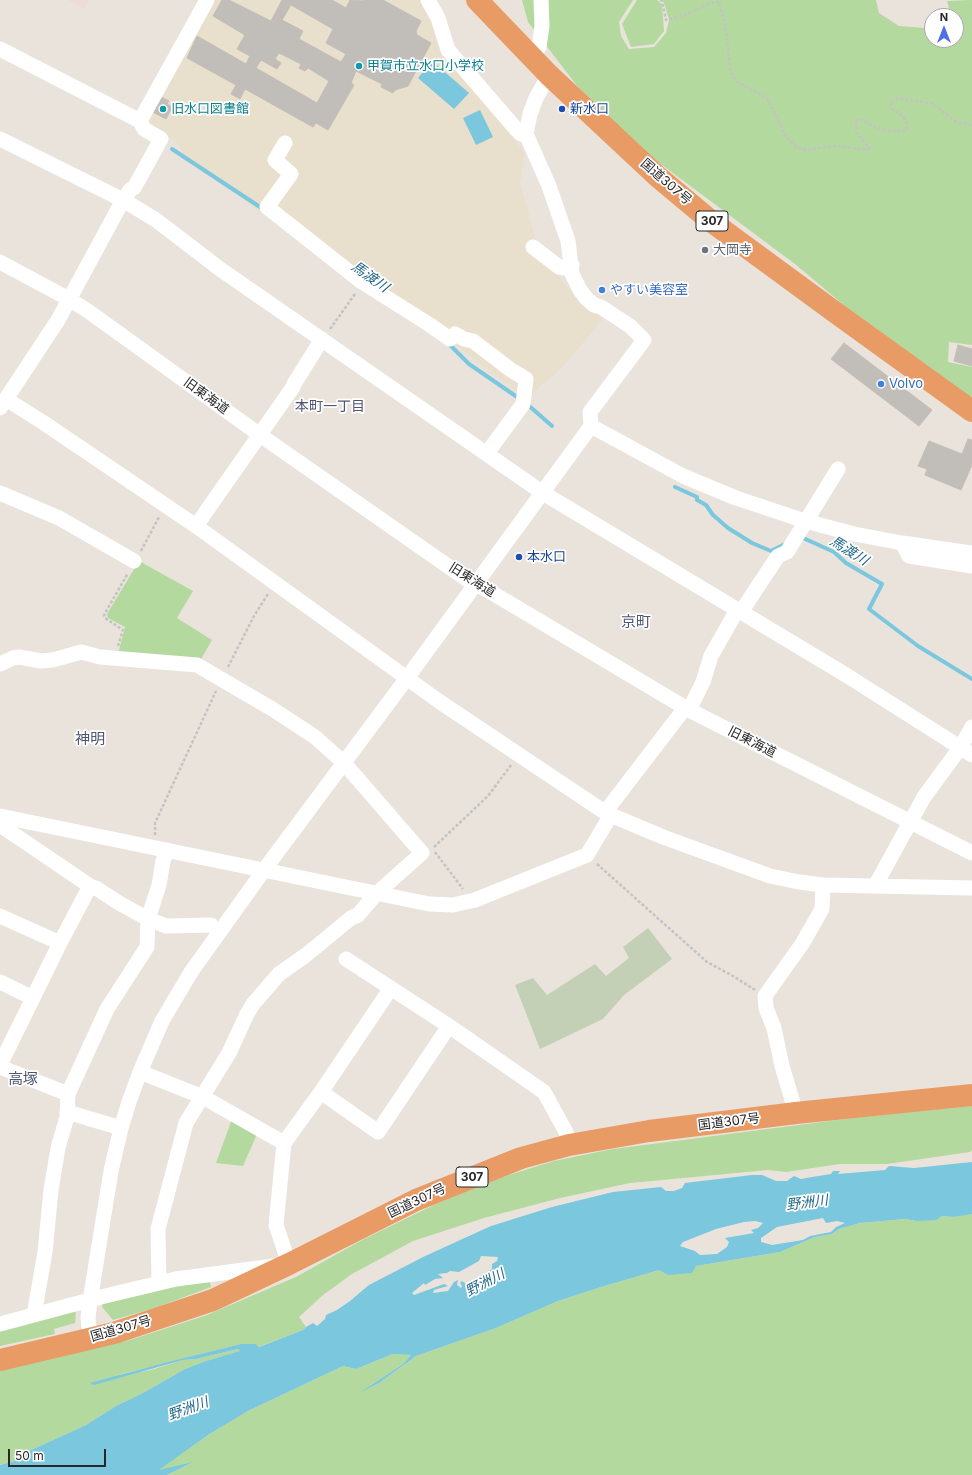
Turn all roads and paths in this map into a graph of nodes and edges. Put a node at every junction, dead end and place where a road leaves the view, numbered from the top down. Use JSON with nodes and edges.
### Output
{"nodes":[{"id":1,"x":207,"y":0,"type":"edge"},
{"id":2,"x":428,"y":0,"type":"edge"},
{"id":3,"x":477,"y":0,"type":"edge"},
{"id":4,"x":541,"y":0,"type":"edge"},
{"id":5,"x":662,"y":0,"type":"edge"},
{"id":6,"x":0,"y":49,"type":"edge"},
{"id":7,"x":533,"y":58,"type":"junction"},
{"id":8,"x":548,"y":75,"type":"junction"},
{"id":9,"x":140,"y":121,"type":"junction"},
{"id":10,"x":972,"y":125,"type":"edge"},
{"id":11,"x":526,"y":134,"type":"junction"},
{"id":12,"x":0,"y":139,"type":"edge"},
{"id":13,"x":285,"y":143,"type":"dead end"},
{"id":14,"x":123,"y":200,"type":"junction"},
{"id":15,"x":533,"y":247,"type":"dead end"},
{"id":16,"x":0,"y":262,"type":"edge"},
{"id":17,"x":572,"y":265,"type":"junction"},
{"id":18,"x":358,"y":288,"type":"dead end"},
{"id":19,"x":69,"y":299,"type":"junction"},
{"id":20,"x":322,"y":339,"type":"junction"},
{"id":21,"x":3,"y":401,"type":"edge"},
{"id":22,"x":972,"y":411,"type":"edge"},
{"id":23,"x":591,"y":426,"type":"junction"},
{"id":24,"x":260,"y":435,"type":"junction"},
{"id":25,"x":487,"y":453,"type":"junction"},
{"id":26,"x":838,"y":469,"type":"dead end"},
{"id":27,"x":0,"y":493,"type":"edge"},
{"id":28,"x":543,"y":493,"type":"junction"},
{"id":29,"x":165,"y":505,"type":"junction"},
{"id":30,"x":805,"y":521,"type":"junction"},
{"id":31,"x":196,"y":526,"type":"junction"},
{"id":32,"x":902,"y":543,"type":"junction"},
{"id":33,"x":972,"y":553,"type":"edge"},
{"id":34,"x":134,"y":561,"type":"junction"},
{"id":35,"x":972,"y":566,"type":"edge"},
{"id":36,"x":275,"y":582,"type":"junction"},
{"id":37,"x":475,"y":585,"type":"junction"},
{"id":38,"x":739,"y":611,"type":"junction"},
{"id":39,"x":114,"y":658,"type":"junction"},
{"id":40,"x":0,"y":664,"type":"edge"},
{"id":41,"x":407,"y":678,"type":"junction"},
{"id":42,"x":221,"y":680,"type":"junction"},
{"id":43,"x":687,"y":709,"type":"junction"},
{"id":44,"x":972,"y":727,"type":"edge"},
{"id":45,"x":966,"y":751,"type":"edge"},
{"id":46,"x":518,"y":755,"type":"junction"},
{"id":47,"x":344,"y":763,"type":"junction"},
{"id":48,"x":608,"y":814,"type":"junction"},
{"id":49,"x":0,"y":816,"type":"edge"},
{"id":50,"x":911,"y":822,"type":"junction"},
{"id":51,"x":0,"y":826,"type":"edge"},
{"id":52,"x":161,"y":848,"type":"junction"},
{"id":53,"x":972,"y":853,"type":"edge"},
{"id":54,"x":587,"y":855,"type":"junction"},
{"id":55,"x":264,"y":870,"type":"junction"},
{"id":56,"x":823,"y":885,"type":"junction"},
{"id":57,"x":90,"y":886,"type":"junction"},
{"id":58,"x":874,"y":886,"type":"junction"},
{"id":59,"x":972,"y":888,"type":"edge"},
{"id":60,"x":376,"y":894,"type":"junction"},
{"id":61,"x":472,"y":901,"type":"junction"},
{"id":62,"x":0,"y":916,"type":"edge"},
{"id":63,"x":148,"y":919,"type":"junction"},
{"id":64,"x":211,"y":925,"type":"dead end"},
{"id":65,"x":60,"y":943,"type":"junction"},
{"id":66,"x":346,"y":959,"type":"dead end"},
{"id":67,"x":0,"y":982,"type":"edge"},
{"id":68,"x":391,"y":988,"type":"junction"},
{"id":69,"x":765,"y":996,"type":"junction"},
{"id":70,"x":33,"y":998,"type":"junction"},
{"id":71,"x":449,"y":1026,"type":"junction"},
{"id":72,"x":0,"y":1066,"type":"edge"},
{"id":73,"x":140,"y":1072,"type":"junction"},
{"id":74,"x":321,"y":1092,"type":"junction"},
{"id":75,"x":68,"y":1094,"type":"junction"},
{"id":76,"x":972,"y":1095,"type":"edge"},
{"id":77,"x":203,"y":1097,"type":"junction"},
{"id":78,"x":67,"y":1112,"type":"junction"},
{"id":79,"x":796,"y":1113,"type":"junction"},
{"id":80,"x":121,"y":1128,"type":"junction"},
{"id":81,"x":284,"y":1143,"type":"junction"},
{"id":82,"x":570,"y":1144,"type":"junction"},
{"id":83,"x":289,"y":1264,"type":"junction"},
{"id":84,"x":159,"y":1283,"type":"junction"},
{"id":85,"x":90,"y":1301,"type":"junction"},
{"id":86,"x":34,"y":1316,"type":"junction"},
{"id":87,"x":0,"y":1324,"type":"edge"},
{"id":88,"x":90,"y":1338,"type":"junction"},
{"id":89,"x":0,"y":1360,"type":"edge"}],
"edges":[{"from":1,"to":9,"type":"street"},
{"from":2,"to":11,"type":"street"},
{"from":3,"to":7,"type":"highway","name":"国道307号","number":"307"},
{"from":4,"to":7,"type":"street"},
{"from":5,"to":10,"type":"path"},
{"from":6,"to":9,"type":"street"},
{"from":7,"to":8,"type":"highway","name":"国道307号","number":"307"},
{"from":8,"to":11,"type":"street"},
{"from":8,"to":22,"type":"highway","name":"国道307号","number":"307"},
{"from":9,"to":14,"type":"street"},
{"from":11,"to":17,"type":"street"},
{"from":12,"to":14,"type":"street"},
{"from":13,"to":25,"type":"street"},
{"from":14,"to":19,"type":"street"},
{"from":14,"to":20,"type":"street"},
{"from":15,"to":17,"type":"street"},
{"from":16,"to":19,"type":"street","name":"旧東海道"},
{"from":17,"to":23,"type":"street"},
{"from":18,"to":20,"type":"path"},
{"from":19,"to":21,"type":"street"},
{"from":19,"to":24,"type":"street","name":"旧東海道"},
{"from":20,"to":24,"type":"street"},
{"from":20,"to":25,"type":"street"},
{"from":21,"to":29,"type":"street"},
{"from":23,"to":28,"type":"street"},
{"from":23,"to":30,"type":"street"},
{"from":24,"to":31,"type":"street"},
{"from":24,"to":37,"type":"street","name":"旧東海道"},
{"from":25,"to":28,"type":"street"},
{"from":26,"to":30,"type":"street"},
{"from":27,"to":34,"type":"street"},
{"from":28,"to":37,"type":"street"},
{"from":28,"to":38,"type":"street"},
{"from":29,"to":31,"type":"street"},
{"from":29,"to":34,"type":"path"},
{"from":30,"to":32,"type":"street"},
{"from":30,"to":38,"type":"street"},
{"from":31,"to":36,"type":"street"},
{"from":32,"to":33,"type":"street"},
{"from":32,"to":35,"type":"street"},
{"from":34,"to":39,"type":"path"},
{"from":36,"to":41,"type":"street"},
{"from":36,"to":42,"type":"path"},
{"from":37,"to":41,"type":"street"},
{"from":37,"to":43,"type":"street","name":"旧東海道"},
{"from":38,"to":43,"type":"street"},
{"from":38,"to":45,"type":"street"},
{"from":39,"to":40,"type":"street"},
{"from":39,"to":42,"type":"street"},
{"from":41,"to":46,"type":"street"},
{"from":41,"to":47,"type":"street"},
{"from":42,"to":47,"type":"street"},
{"from":42,"to":52,"type":"path"},
{"from":43,"to":48,"type":"street"},
{"from":43,"to":50,"type":"street","name":"旧東海道"},
{"from":44,"to":45,"type":"street"},
{"from":45,"to":50,"type":"street"},
{"from":46,"to":48,"type":"street"},
{"from":46,"to":61,"type":"path"},
{"from":47,"to":55,"type":"street"},
{"from":47,"to":60,"type":"street"},
{"from":48,"to":54,"type":"street"},
{"from":48,"to":56,"type":"street"},
{"from":49,"to":52,"type":"street"},
{"from":50,"to":53,"type":"street","name":"旧東海道"},
{"from":50,"to":58,"type":"street"},
{"from":51,"to":57,"type":"street"},
{"from":52,"to":55,"type":"street"},
{"from":52,"to":63,"type":"street"},
{"from":54,"to":61,"type":"street"},
{"from":54,"to":69,"type":"path"},
{"from":55,"to":60,"type":"street"},
{"from":55,"to":73,"type":"street"},
{"from":56,"to":58,"type":"street"},
{"from":56,"to":69,"type":"street"},
{"from":57,"to":63,"type":"street"},
{"from":57,"to":65,"type":"street"},
{"from":58,"to":59,"type":"street"},
{"from":60,"to":61,"type":"street"},
{"from":60,"to":77,"type":"street"},
{"from":62,"to":65,"type":"street"},
{"from":63,"to":64,"type":"street"},
{"from":63,"to":75,"type":"street"},
{"from":65,"to":70,"type":"street"},
{"from":66,"to":68,"type":"street"},
{"from":67,"to":70,"type":"street"},
{"from":68,"to":71,"type":"street"},
{"from":68,"to":74,"type":"street"},
{"from":69,"to":79,"type":"street"},
{"from":70,"to":72,"type":"street"},
{"from":71,"to":74,"type":"street"},
{"from":71,"to":82,"type":"street"},
{"from":72,"to":75,"type":"street"},
{"from":73,"to":77,"type":"street"},
{"from":73,"to":80,"type":"street"},
{"from":74,"to":81,"type":"street"},
{"from":75,"to":78,"type":"street"},
{"from":76,"to":79,"type":"highway","name":"国道307号","number":"307"},
{"from":77,"to":81,"type":"street"},
{"from":77,"to":84,"type":"street"},
{"from":78,"to":80,"type":"street"},
{"from":78,"to":86,"type":"street"},
{"from":79,"to":82,"type":"highway","name":"国道307号","number":"307"},
{"from":80,"to":85,"type":"street"},
{"from":81,"to":83,"type":"street"},
{"from":82,"to":83,"type":"highway","name":"国道307号","number":"307"},
{"from":83,"to":84,"type":"street"},
{"from":83,"to":88,"type":"highway","name":"国道307号","number":"307"},
{"from":84,"to":85,"type":"street"},
{"from":85,"to":86,"type":"street"},
{"from":85,"to":88,"type":"street"},
{"from":86,"to":87,"type":"street"},
{"from":88,"to":89,"type":"highway","name":"国道307号","number":"307"}]}
